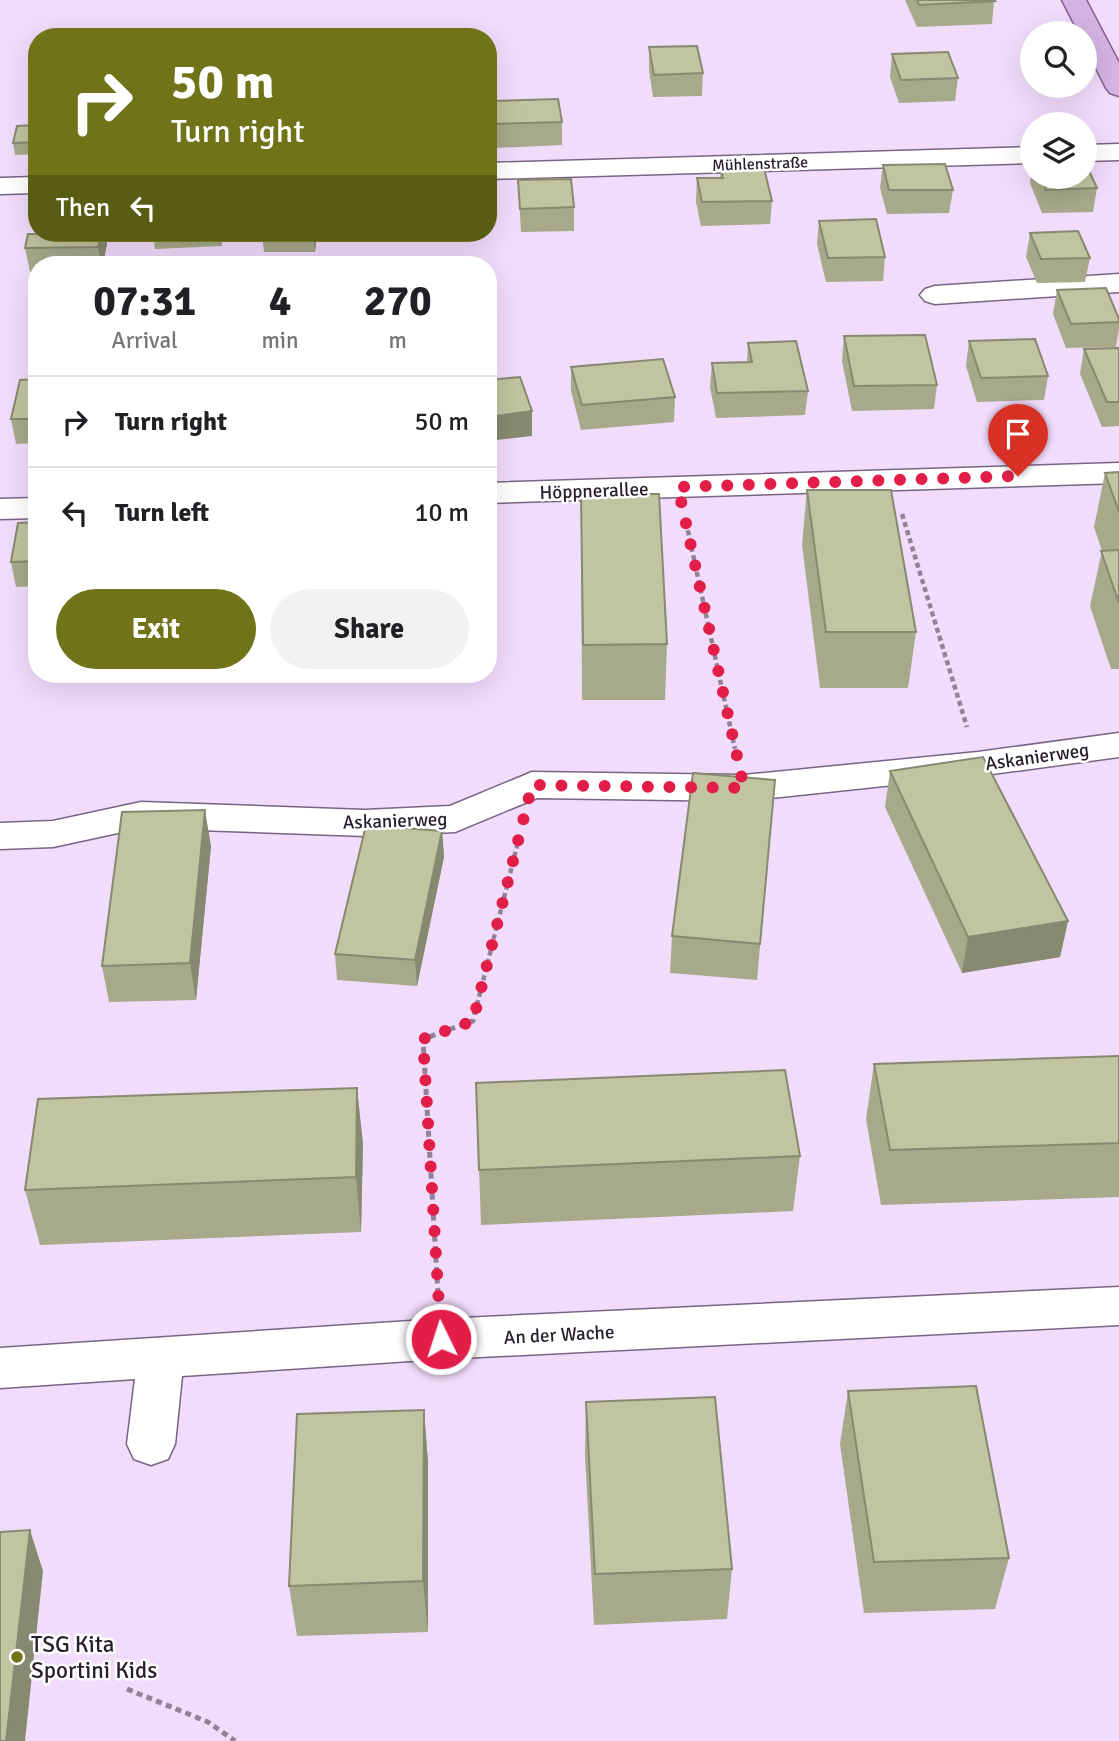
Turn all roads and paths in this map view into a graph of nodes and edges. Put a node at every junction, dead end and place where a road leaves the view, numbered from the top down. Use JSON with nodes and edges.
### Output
{"nodes":[{"id":1,"x":1074,"y":0,"type":"edge"},
{"id":2,"x":1119,"y":88,"type":"edge"},
{"id":3,"x":1119,"y":152,"type":"edge"},
{"id":4,"x":1097,"y":153,"type":"edge"},
{"id":5,"x":1020,"y":155,"type":"edge"},
{"id":6,"x":497,"y":172,"type":"edge"},
{"id":7,"x":28,"y":185,"type":"edge"},
{"id":8,"x":0,"y":186,"type":"edge"},
{"id":9,"x":1119,"y":284,"type":"edge"},
{"id":10,"x":935,"y":295,"type":"dead end"},
{"id":11,"x":1119,"y":472,"type":"edge"},
{"id":12,"x":892,"y":480,"type":"junction"},
{"id":13,"x":678,"y":487,"type":"junction"},
{"id":14,"x":497,"y":493,"type":"edge"},
{"id":15,"x":28,"y":508,"type":"edge"},
{"id":16,"x":0,"y":509,"type":"edge"},
{"id":17,"x":1119,"y":745,"type":"edge"},
{"id":18,"x":978,"y":764,"type":"junction"},
{"id":19,"x":532,"y":785,"type":"junction"},
{"id":20,"x":744,"y":788,"type":"junction"},
{"id":21,"x":0,"y":836,"type":"edge"},
{"id":22,"x":1119,"y":1306,"type":"edge"},
{"id":23,"x":441,"y":1339,"type":"junction"},
{"id":24,"x":161,"y":1359,"type":"junction"},
{"id":25,"x":0,"y":1367,"type":"edge"},
{"id":26,"x":151,"y":1444,"type":"dead end"},
{"id":27,"x":127,"y":1689,"type":"dead end"},
{"id":28,"x":235,"y":1741,"type":"edge"}],
"edges":[{"from":1,"to":2,"type":"main road"},
{"from":3,"to":4,"type":"street"},
{"from":5,"to":6,"type":"street","name":"Mühlenstraße"},
{"from":7,"to":8,"type":"street"},
{"from":9,"to":10,"type":"street"},
{"from":11,"to":12,"type":"street","name":"Höppnerallee"},
{"from":12,"to":13,"type":"street","name":"Höppnerallee"},
{"from":12,"to":18,"type":"path"},
{"from":13,"to":14,"type":"street","name":"Höppnerallee"},
{"from":13,"to":20,"type":"path"},
{"from":15,"to":16,"type":"street"},
{"from":17,"to":18,"type":"street","name":"Askanierweg"},
{"from":18,"to":20,"type":"street","name":"Askanierweg"},
{"from":19,"to":20,"type":"street","name":"Askanierweg"},
{"from":19,"to":21,"type":"street","name":"Askanierweg"},
{"from":19,"to":23,"type":"path"},
{"from":22,"to":23,"type":"street","name":"An der Wache"},
{"from":23,"to":24,"type":"street","name":"An der Wache"},
{"from":24,"to":25,"type":"street","name":"An der Wache"},
{"from":24,"to":26,"type":"street"},
{"from":27,"to":28,"type":"path"}]}
